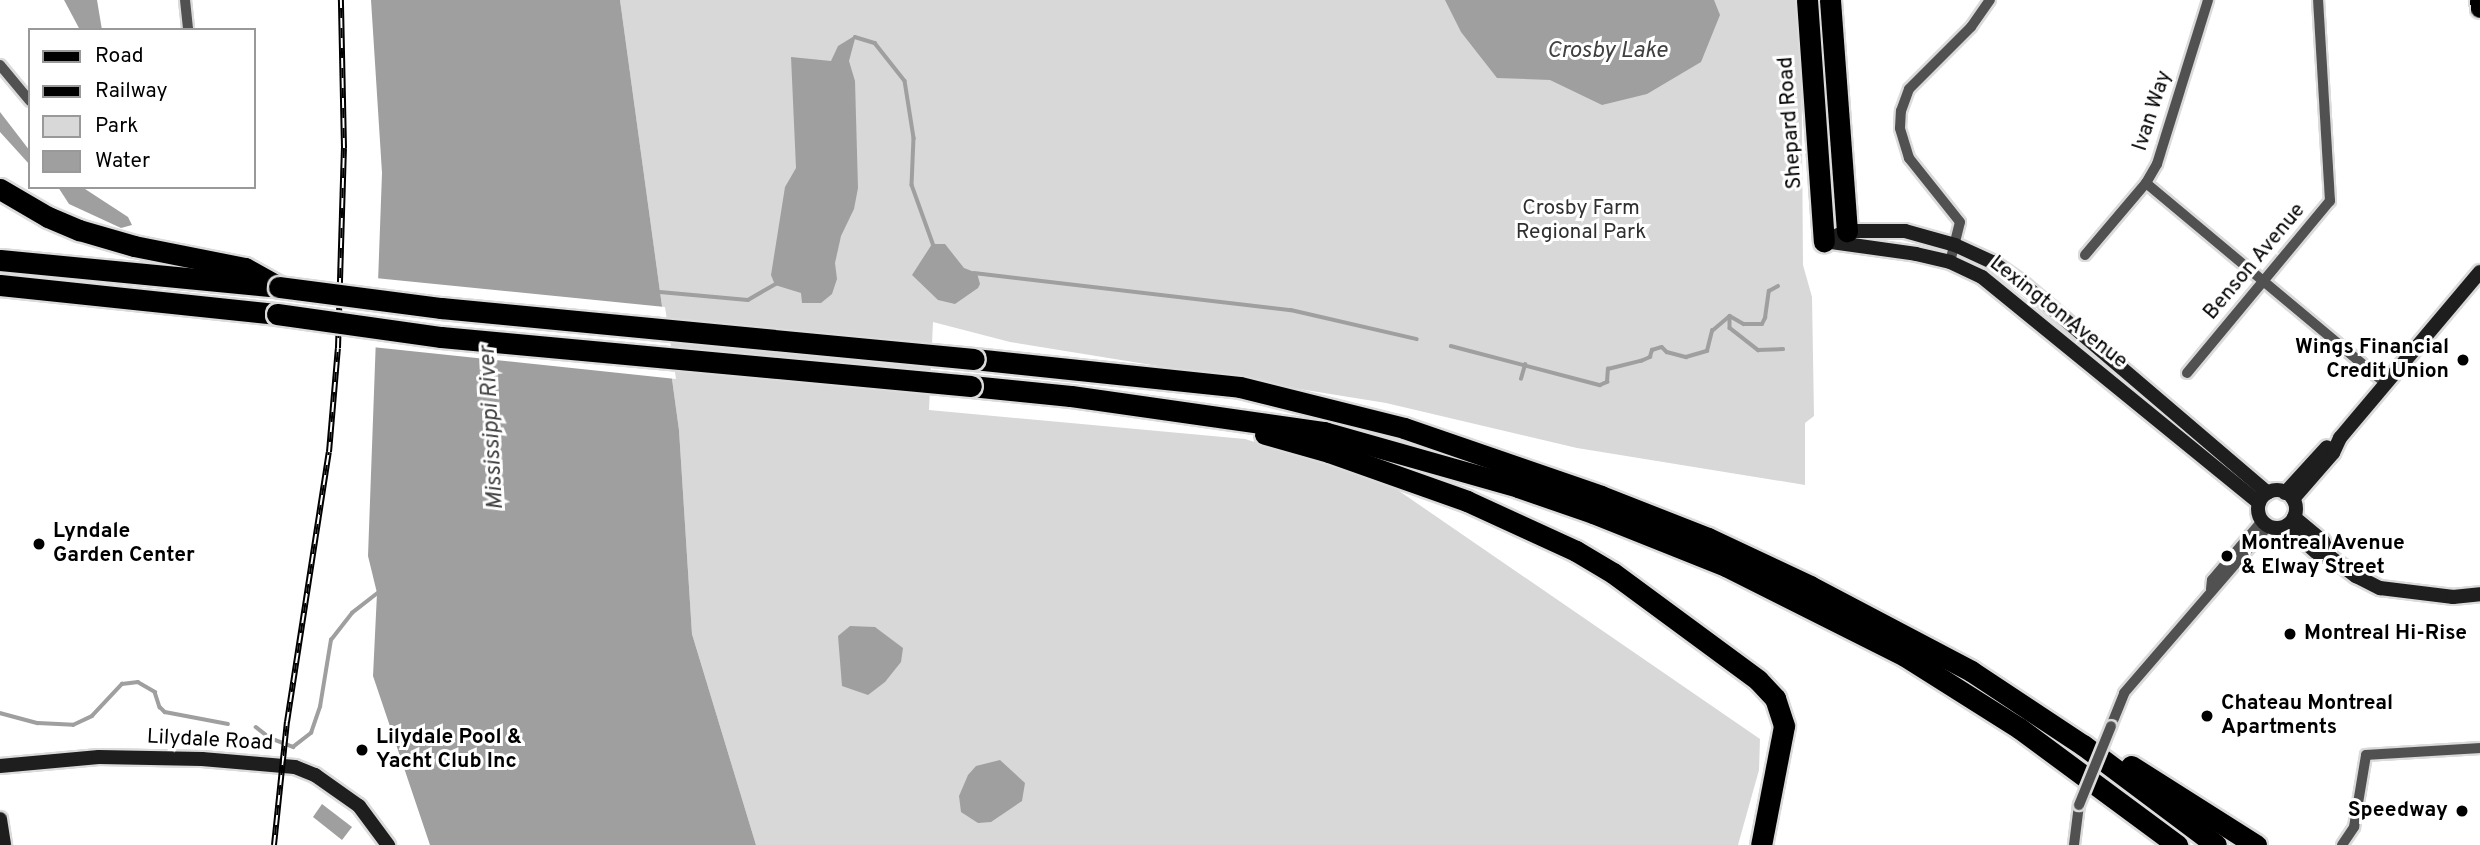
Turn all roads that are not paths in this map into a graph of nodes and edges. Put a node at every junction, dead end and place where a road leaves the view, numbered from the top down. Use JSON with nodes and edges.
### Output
{"nodes":[{"id":1,"x":185,"y":0,"type":"edge"},
{"id":2,"x":1807,"y":0,"type":"edge"},
{"id":3,"x":1829,"y":0,"type":"edge"},
{"id":4,"x":1990,"y":0,"type":"edge"},
{"id":5,"x":2208,"y":0,"type":"edge"},
{"id":6,"x":2318,"y":0,"type":"edge"},
{"id":7,"x":2479,"y":0,"type":"edge"},
{"id":8,"x":2480,"y":9,"type":"edge"},
{"id":9,"x":187,"y":28,"type":"edge"},
{"id":10,"x":0,"y":65,"type":"edge"},
{"id":11,"x":28,"y":99,"type":"edge"},
{"id":12,"x":2146,"y":183,"type":"junction"},
{"id":13,"x":0,"y":189,"type":"edge"},
{"id":14,"x":1847,"y":231,"type":"junction"},
{"id":15,"x":1824,"y":242,"type":"junction"},
{"id":16,"x":1955,"y":245,"type":"junction"},
{"id":17,"x":2085,"y":255,"type":"dead end"},
{"id":18,"x":0,"y":260,"type":"edge"},
{"id":19,"x":1950,"y":262,"type":"junction"},
{"id":20,"x":2480,"y":272,"type":"edge"},
{"id":21,"x":2265,"y":281,"type":"junction"},
{"id":22,"x":0,"y":285,"type":"edge"},
{"id":23,"x":279,"y":287,"type":"junction"},
{"id":24,"x":0,"y":299,"type":"edge"},
{"id":25,"x":266,"y":313,"type":"junction"},
{"id":26,"x":2187,"y":373,"type":"dead end"},
{"id":27,"x":2385,"y":383,"type":"junction"},
{"id":28,"x":1207,"y":414,"type":"junction"},
{"id":29,"x":2289,"y":496,"type":"junction"},
{"id":30,"x":2264,"y":498,"type":"junction"},
{"id":31,"x":2290,"y":522,"type":"junction"},
{"id":32,"x":2265,"y":524,"type":"junction"},
{"id":33,"x":2480,"y":594,"type":"edge"},
{"id":34,"x":1808,"y":595,"type":"junction"},
{"id":35,"x":1853,"y":618,"type":"junction"},
{"id":36,"x":2029,"y":708,"type":"junction"},
{"id":37,"x":2480,"y":748,"type":"edge"},
{"id":38,"x":0,"y":766,"type":"edge"},
{"id":39,"x":0,"y":819,"type":"edge"},
{"id":40,"x":2172,"y":842,"type":"edge"},
{"id":41,"x":4,"y":843,"type":"edge"},
{"id":42,"x":388,"y":845,"type":"edge"},
{"id":43,"x":1761,"y":845,"type":"edge"},
{"id":44,"x":2074,"y":845,"type":"edge"},
{"id":45,"x":2216,"y":845,"type":"edge"},
{"id":46,"x":2256,"y":845,"type":"edge"},
{"id":47,"x":2342,"y":845,"type":"edge"}],
"edges":[{"from":1,"to":9,"type":"street"},
{"from":2,"to":15,"type":"highway","name":"Shepard Road"},
{"from":3,"to":14,"type":"highway"},
{"from":4,"to":16,"type":"street"},
{"from":5,"to":12,"type":"street","name":"Ivan Way"},
{"from":6,"to":21,"type":"street","name":"Benson Avenue"},
{"from":7,"to":8,"type":"main road"},
{"from":10,"to":11,"type":"street"},
{"from":12,"to":17,"type":"street","name":"Ivan Way"},
{"from":12,"to":21,"type":"street"},
{"from":13,"to":23,"type":"highway"},
{"from":14,"to":15,"type":"street","name":"Lexington Avenue"},
{"from":14,"to":16,"type":"street","name":"Lexington Avenue"},
{"from":15,"to":19,"type":"street","name":"Lexington Avenue"},
{"from":16,"to":19,"type":"street"},
{"from":16,"to":30,"type":"street","name":"Lexington Avenue"},
{"from":18,"to":23,"type":"highway"},
{"from":19,"to":30,"type":"street","name":"Lexington Avenue"},
{"from":20,"to":27,"type":"street"},
{"from":21,"to":26,"type":"street","name":"Benson Avenue"},
{"from":21,"to":27,"type":"street"},
{"from":22,"to":25,"type":"highway"},
{"from":23,"to":34,"type":"highway","bridge":true},
{"from":24,"to":25,"type":"highway"},
{"from":25,"to":28,"type":"highway","bridge":true},
{"from":27,"to":29,"type":"street"},
{"from":28,"to":34,"type":"highway"},
{"from":28,"to":43,"type":"highway"},
{"from":29,"to":30,"type":"street"},
{"from":29,"to":31,"type":"street"},
{"from":30,"to":32,"type":"street"},
{"from":31,"to":32,"type":"street"},
{"from":31,"to":33,"type":"street"},
{"from":32,"to":44,"type":"street","bridge":true},
{"from":34,"to":35,"type":"highway"},
{"from":35,"to":36,"type":"highway"},
{"from":35,"to":40,"type":"highway"},
{"from":36,"to":45,"type":"highway"},
{"from":36,"to":46,"type":"highway"},
{"from":37,"to":47,"type":"street"},
{"from":38,"to":42,"type":"street","name":"Lilydale Road"},
{"from":39,"to":41,"type":"street"}]}
